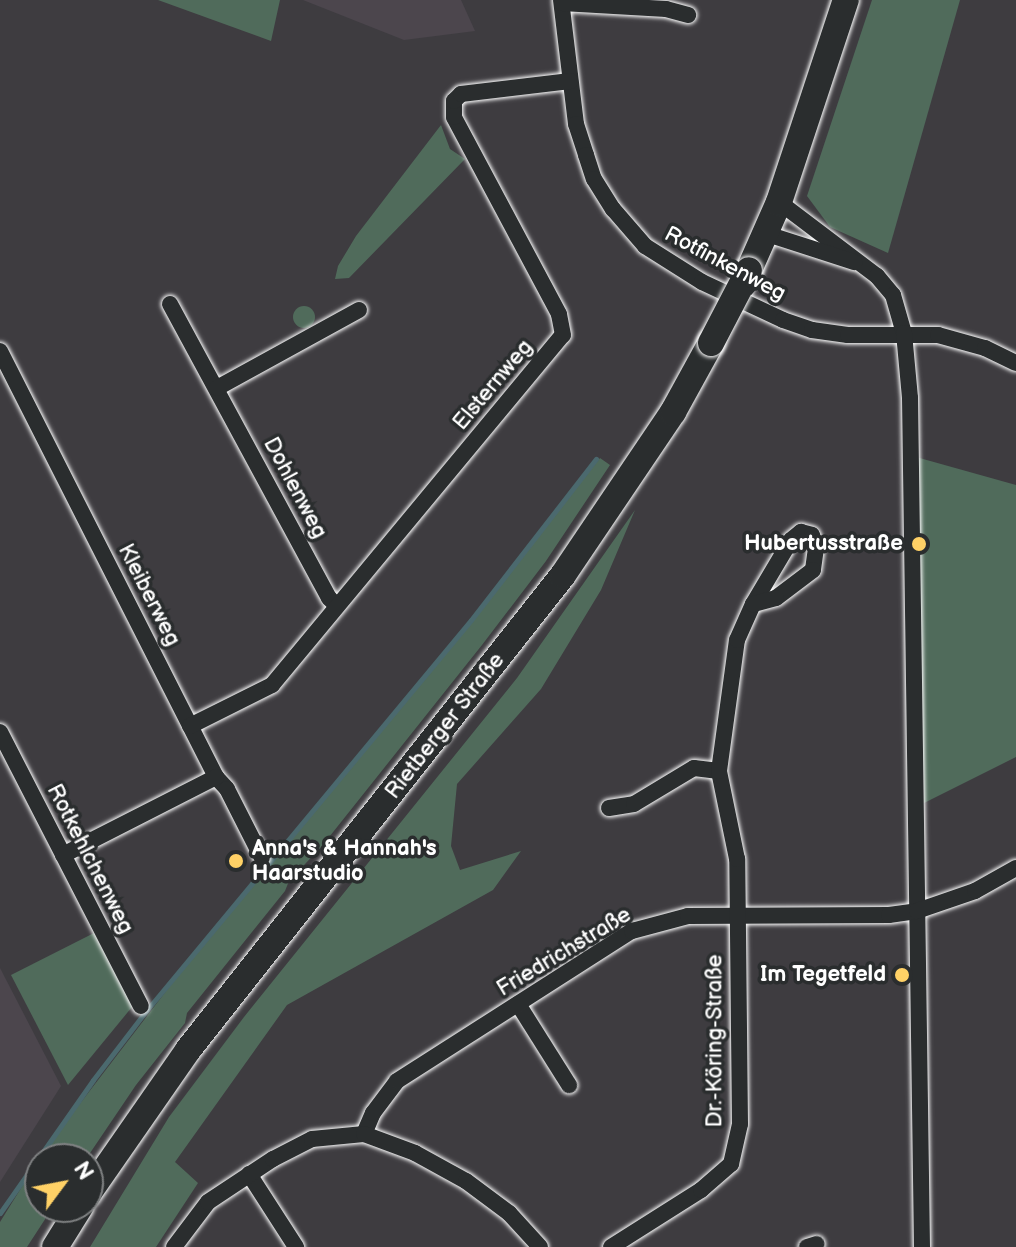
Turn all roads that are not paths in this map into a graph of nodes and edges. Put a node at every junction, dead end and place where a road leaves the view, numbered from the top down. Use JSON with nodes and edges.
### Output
{"nodes":[{"id":1,"x":846,"y":0,"type":"edge"},
{"id":2,"x":562,"y":1,"type":"edge"},
{"id":3,"x":688,"y":15,"type":"dead end"},
{"id":4,"x":570,"y":81,"type":"junction"},
{"id":5,"x":779,"y":202,"type":"junction"},
{"id":6,"x":764,"y":233,"type":"junction"},
{"id":7,"x":859,"y":263,"type":"junction"},
{"id":8,"x":170,"y":304,"type":"dead end"},
{"id":9,"x":359,"y":310,"type":"dead end"},
{"id":10,"x":904,"y":333,"type":"junction"},
{"id":11,"x":0,"y":351,"type":"edge"},
{"id":12,"x":1016,"y":363,"type":"edge"},
{"id":13,"x":217,"y":388,"type":"junction"},
{"id":14,"x":753,"y":604,"type":"junction"},
{"id":15,"x":337,"y":606,"type":"junction"},
{"id":16,"x":190,"y":726,"type":"junction"},
{"id":17,"x":0,"y":732,"type":"edge"},
{"id":18,"x":719,"y":771,"type":"junction"},
{"id":19,"x":216,"y":777,"type":"junction"},
{"id":20,"x":609,"y":808,"type":"dead end"},
{"id":21,"x":63,"y":855,"type":"junction"},
{"id":22,"x":262,"y":858,"type":"dead end"},
{"id":23,"x":1016,"y":868,"type":"edge"},
{"id":24,"x":917,"y":911,"type":"junction"},
{"id":25,"x":736,"y":915,"type":"junction"},
{"id":26,"x":518,"y":1004,"type":"junction"},
{"id":27,"x":141,"y":1006,"type":"dead end"},
{"id":28,"x":569,"y":1085,"type":"dead end"},
{"id":29,"x":364,"y":1134,"type":"junction"},
{"id":30,"x":104,"y":1171,"type":"edge"},
{"id":31,"x":249,"y":1174,"type":"junction"},
{"id":32,"x":70,"y":1223,"type":"edge"},
{"id":33,"x":55,"y":1247,"type":"edge"},
{"id":34,"x":174,"y":1247,"type":"edge"},
{"id":35,"x":296,"y":1247,"type":"edge"},
{"id":36,"x":540,"y":1247,"type":"edge"},
{"id":37,"x":611,"y":1247,"type":"edge"},
{"id":38,"x":922,"y":1247,"type":"edge"}],
"edges":[{"from":1,"to":5,"type":"main road","name":"Rietberger Straße"},
{"from":2,"to":3,"type":"street","name":"Rotfinkenweg"},
{"from":2,"to":4,"type":"street","name":"Rotfinkenweg"},
{"from":4,"to":10,"type":"street","name":"Rotfinkenweg"},
{"from":4,"to":15,"type":"street","name":"Elsternweg"},
{"from":5,"to":6,"type":"main road","name":"Rietberger Straße"},
{"from":5,"to":7,"type":"street"},
{"from":6,"to":7,"type":"street"},
{"from":6,"to":30,"type":"main road","name":"Rietberger Straße","bridge":true},
{"from":7,"to":10,"type":"street"},
{"from":8,"to":13,"type":"street","name":"Dohlenweg"},
{"from":9,"to":13,"type":"street"},
{"from":10,"to":12,"type":"street"},
{"from":10,"to":24,"type":"street"},
{"from":11,"to":16,"type":"street","name":"Kleiberweg"},
{"from":13,"to":15,"type":"street","name":"Dohlenweg"},
{"from":14,"to":14,"type":"street","name":"Dr.-Köring-Straße"},
{"from":14,"to":18,"type":"street","name":"Dr.-Köring-Straße"},
{"from":15,"to":16,"type":"street","name":"Elsternweg"},
{"from":16,"to":19,"type":"street","name":"Kleiberweg"},
{"from":17,"to":21,"type":"street","name":"Rotkehlchenweg"},
{"from":18,"to":20,"type":"street"},
{"from":18,"to":25,"type":"street","name":"Dr.-Köring-Straße"},
{"from":19,"to":21,"type":"street"},
{"from":19,"to":22,"type":"street","name":"Kleiberweg"},
{"from":21,"to":27,"type":"street","name":"Rotkehlchenweg"},
{"from":23,"to":24,"type":"street","name":"Friedrichstraße"},
{"from":24,"to":25,"type":"street","name":"Friedrichstraße"},
{"from":24,"to":38,"type":"street"},
{"from":25,"to":26,"type":"street","name":"Friedrichstraße"},
{"from":25,"to":37,"type":"street","name":"Dr.-Köring-Straße"},
{"from":26,"to":28,"type":"street"},
{"from":26,"to":29,"type":"street","name":"Friedrichstraße"},
{"from":29,"to":31,"type":"street"},
{"from":29,"to":36,"type":"street"},
{"from":31,"to":34,"type":"street"},
{"from":31,"to":35,"type":"street"},
{"from":32,"to":33,"type":"main road"}]}
